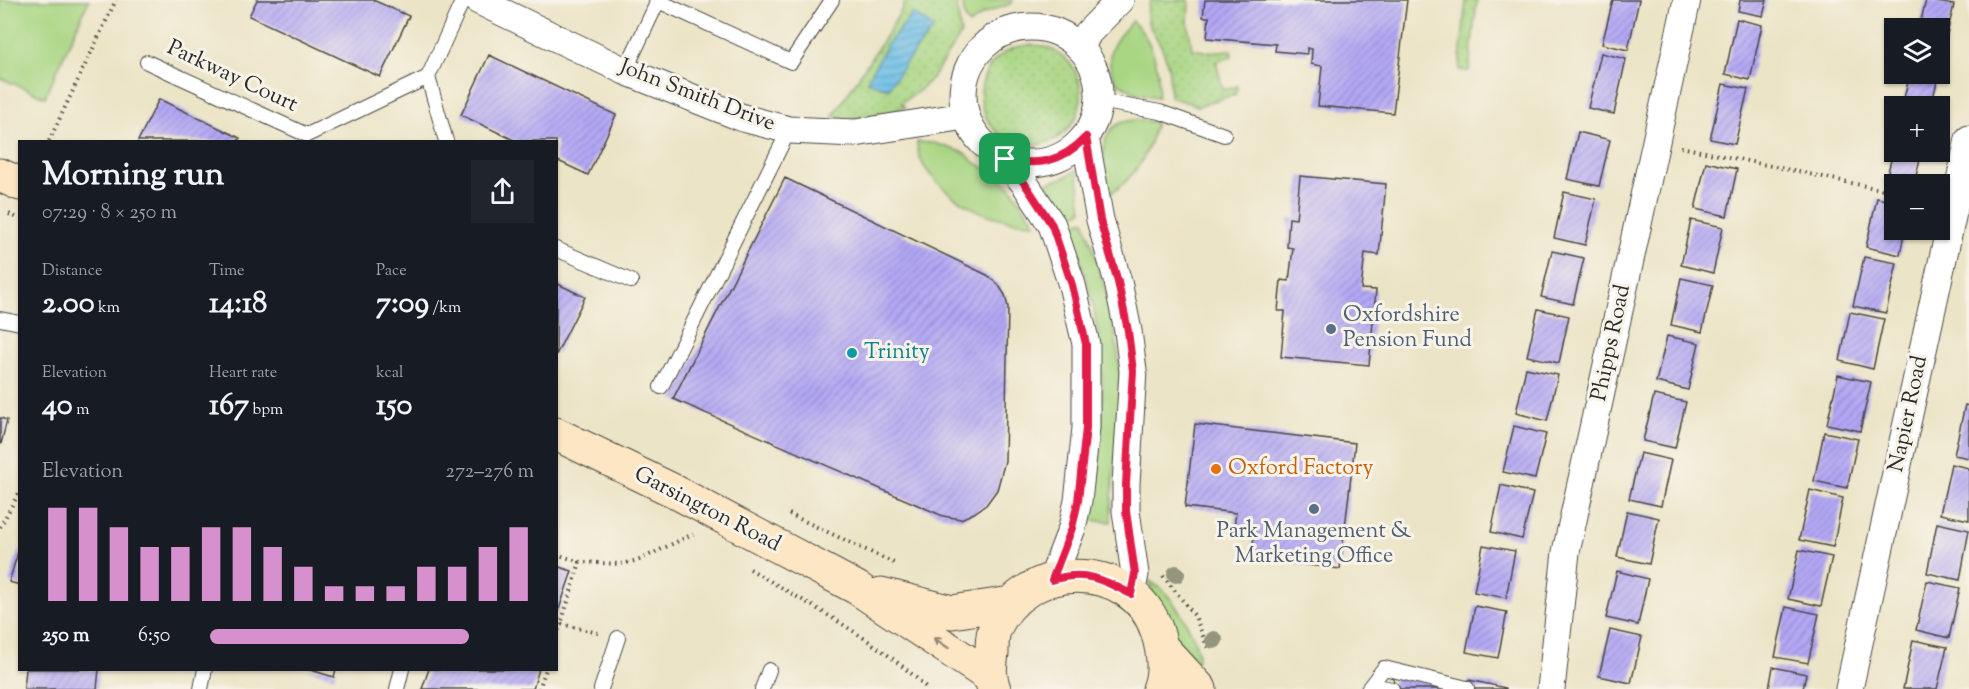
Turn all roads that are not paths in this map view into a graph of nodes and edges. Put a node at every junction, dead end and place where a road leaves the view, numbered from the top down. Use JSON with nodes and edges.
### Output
{"nodes":[{"id":1,"x":464,"y":0,"type":"edge"},
{"id":2,"x":477,"y":0,"type":"edge"},
{"id":3,"x":832,"y":0,"type":"edge"},
{"id":4,"x":1120,"y":0,"type":"edge"},
{"id":5,"x":1687,"y":0,"type":"edge"},
{"id":6,"x":657,"y":1,"type":"edge"},
{"id":7,"x":1081,"y":47,"type":"junction"},
{"id":8,"x":147,"y":62,"type":"dead end"},
{"id":9,"x":625,"y":71,"type":"junction"},
{"id":10,"x":428,"y":77,"type":"junction"},
{"id":11,"x":1099,"y":101,"type":"junction"},
{"id":12,"x":965,"y":116,"type":"junction"},
{"id":13,"x":789,"y":130,"type":"junction"},
{"id":14,"x":1224,"y":135,"type":"dead end"},
{"id":15,"x":1086,"y":137,"type":"junction"},
{"id":16,"x":1969,"y":139,"type":"edge"},
{"id":17,"x":446,"y":140,"type":"edge"},
{"id":18,"x":1005,"y":159,"type":"junction"},
{"id":19,"x":0,"y":175,"type":"edge"},
{"id":20,"x":18,"y":183,"type":"edge"},
{"id":21,"x":558,"y":250,"type":"edge"},
{"id":22,"x":631,"y":281,"type":"dead end"},
{"id":23,"x":0,"y":319,"type":"edge"},
{"id":24,"x":18,"y":323,"type":"edge"},
{"id":25,"x":661,"y":387,"type":"dead end"},
{"id":26,"x":558,"y":435,"type":"edge"},
{"id":27,"x":1052,"y":580,"type":"junction"},
{"id":28,"x":857,"y":588,"type":"junction"},
{"id":29,"x":1131,"y":594,"type":"junction"},
{"id":30,"x":1011,"y":603,"type":"junction"},
{"id":31,"x":618,"y":638,"type":"road end"},
{"id":32,"x":1163,"y":649,"type":"junction"},
{"id":33,"x":769,"y":670,"type":"dead end"},
{"id":34,"x":206,"y":671,"type":"edge"},
{"id":35,"x":402,"y":671,"type":"edge"},
{"id":36,"x":1206,"y":675,"type":"edge"},
{"id":37,"x":992,"y":682,"type":"edge"},
{"id":38,"x":1369,"y":687,"type":"edge"},
{"id":39,"x":1467,"y":688,"type":"edge"},
{"id":40,"x":201,"y":689,"type":"edge"},
{"id":41,"x":397,"y":689,"type":"edge"},
{"id":42,"x":601,"y":689,"type":"edge"},
{"id":43,"x":762,"y":689,"type":"edge"},
{"id":44,"x":1158,"y":689,"type":"edge"},
{"id":45,"x":1392,"y":689,"type":"edge"},
{"id":46,"x":1551,"y":689,"type":"edge"},
{"id":47,"x":1849,"y":689,"type":"edge"}],
"edges":[{"from":1,"to":10,"type":"lane"},
{"from":2,"to":9,"type":"street","name":"John Smith Drive"},
{"from":3,"to":6,"type":"lane"},
{"from":4,"to":7,"type":"street"},
{"from":5,"to":46,"type":"street","name":"Phipps Road"},
{"from":6,"to":9,"type":"lane"},
{"from":7,"to":11,"type":"street"},
{"from":7,"to":12,"type":"street"},
{"from":8,"to":10,"type":"lane","name":"Parkway Court"},
{"from":9,"to":13,"type":"street","name":"John Smith Drive"},
{"from":10,"to":17,"type":"lane"},
{"from":11,"to":14,"type":"lane"},
{"from":11,"to":15,"type":"street"},
{"from":12,"to":13,"type":"street","name":"John Smith Drive"},
{"from":12,"to":18,"type":"street"},
{"from":13,"to":25,"type":"lane"},
{"from":15,"to":18,"type":"street"},
{"from":15,"to":29,"type":"street"},
{"from":16,"to":47,"type":"street","name":"Napier Road"},
{"from":18,"to":27,"type":"street"},
{"from":19,"to":20,"type":"main road"},
{"from":21,"to":22,"type":"lane"},
{"from":23,"to":24,"type":"lane"},
{"from":26,"to":28,"type":"main road","name":"Garsington Road"},
{"from":27,"to":29,"type":"main road"},
{"from":27,"to":30,"type":"main road"},
{"from":28,"to":30,"type":"main road"},
{"from":37,"to":28,"type":"main road","one_way":true},
{"from":29,"to":32,"type":"main road"},
{"from":30,"to":37,"type":"main road"},
{"from":31,"to":42,"type":"lane"},
{"from":32,"to":36,"type":"main road"},
{"from":32,"to":44,"type":"main road"},
{"from":33,"to":43,"type":"lane"},
{"from":34,"to":40,"type":"lane"},
{"from":35,"to":41,"type":"lane"},
{"from":38,"to":39,"type":"lane"},
{"from":38,"to":45,"type":"lane"}]}
